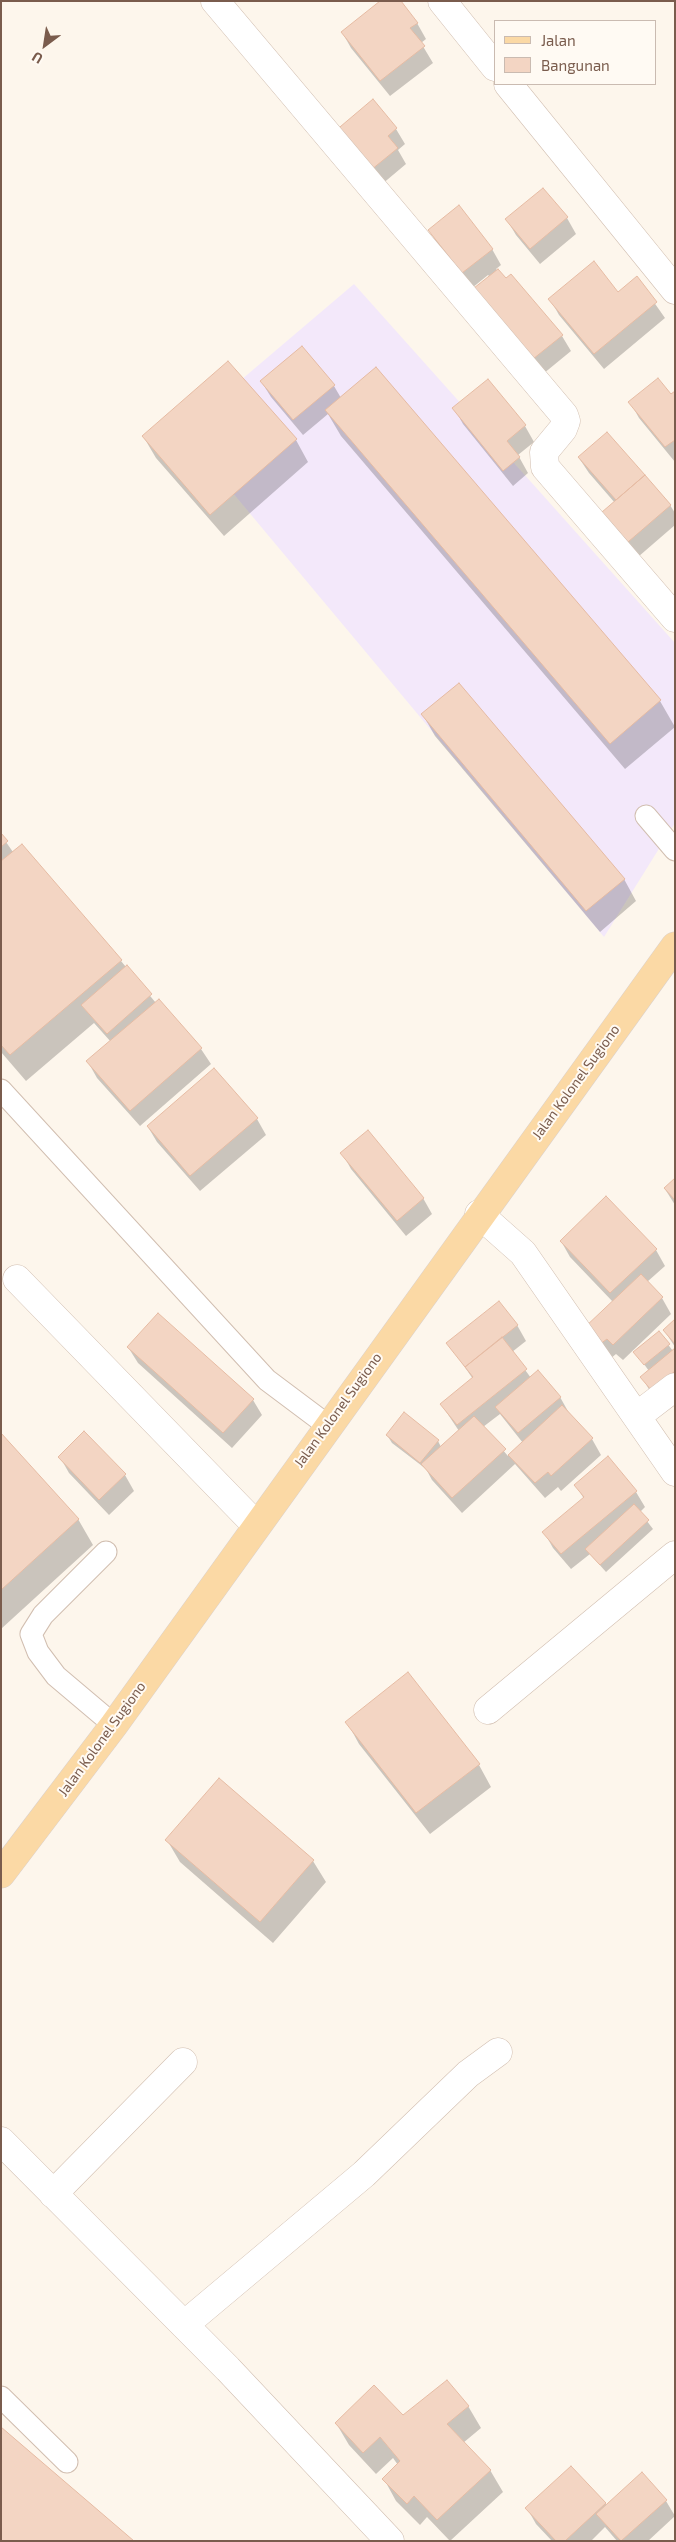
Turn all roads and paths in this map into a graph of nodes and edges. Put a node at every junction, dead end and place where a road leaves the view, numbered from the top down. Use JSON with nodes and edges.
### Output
{"nodes":[{"id":1,"x":215,"y":1,"type":"edge"},
{"id":2,"x":442,"y":1,"type":"edge"},
{"id":3,"x":493,"y":65,"type":"edge"},
{"id":4,"x":509,"y":85,"type":"edge"},
{"id":5,"x":675,"y":290,"type":"edge"},
{"id":6,"x":675,"y":618,"type":"edge"},
{"id":7,"x":646,"y":816,"type":"dead end"},
{"id":8,"x":675,"y":850,"type":"edge"},
{"id":9,"x":675,"y":946,"type":"edge"},
{"id":10,"x":1,"y":1090,"type":"edge"},
{"id":11,"x":480,"y":1214,"type":"junction"},
{"id":12,"x":17,"y":1279,"type":"dead end"},
{"id":13,"x":675,"y":1387,"type":"edge"},
{"id":14,"x":637,"y":1416,"type":"junction"},
{"id":15,"x":327,"y":1425,"type":"junction"},
{"id":16,"x":675,"y":1472,"type":"edge"},
{"id":17,"x":256,"y":1525,"type":"junction"},
{"id":18,"x":106,"y":1552,"type":"dead end"},
{"id":19,"x":675,"y":1555,"type":"edge"},
{"id":20,"x":488,"y":1710,"type":"dead end"},
{"id":21,"x":114,"y":1725,"type":"junction"},
{"id":22,"x":1,"y":1874,"type":"edge"},
{"id":23,"x":498,"y":2052,"type":"dead end"},
{"id":24,"x":183,"y":2062,"type":"dead end"},
{"id":25,"x":1,"y":2141,"type":"edge"},
{"id":26,"x":52,"y":2194,"type":"junction"},
{"id":27,"x":184,"y":2325,"type":"junction"},
{"id":28,"x":1,"y":2397,"type":"edge"},
{"id":29,"x":67,"y":2462,"type":"dead end"},
{"id":30,"x":390,"y":2541,"type":"edge"}],
"edges":[{"from":1,"to":6,"type":"street"},
{"from":2,"to":3,"type":"street"},
{"from":4,"to":5,"type":"street"},
{"from":7,"to":8,"type":"lane"},
{"from":9,"to":11,"type":"main road","name":"Jalan Kolonel Sugiono"},
{"from":10,"to":15,"type":"lane"},
{"from":11,"to":14,"type":"street"},
{"from":11,"to":15,"type":"main road","name":"Jalan Kolonel Sugiono"},
{"from":12,"to":17,"type":"street"},
{"from":13,"to":14,"type":"street"},
{"from":14,"to":16,"type":"street"},
{"from":15,"to":17,"type":"main road","name":"Jalan Kolonel Sugiono"},
{"from":17,"to":21,"type":"main road","name":"Jalan Kolonel Sugiono"},
{"from":18,"to":21,"type":"lane"},
{"from":19,"to":20,"type":"street"},
{"from":21,"to":22,"type":"main road","name":"Jalan Kolonel Sugiono"},
{"from":23,"to":27,"type":"street"},
{"from":24,"to":26,"type":"street"},
{"from":25,"to":26,"type":"street"},
{"from":26,"to":27,"type":"street"},
{"from":27,"to":30,"type":"street"},
{"from":28,"to":29,"type":"lane"}]}
